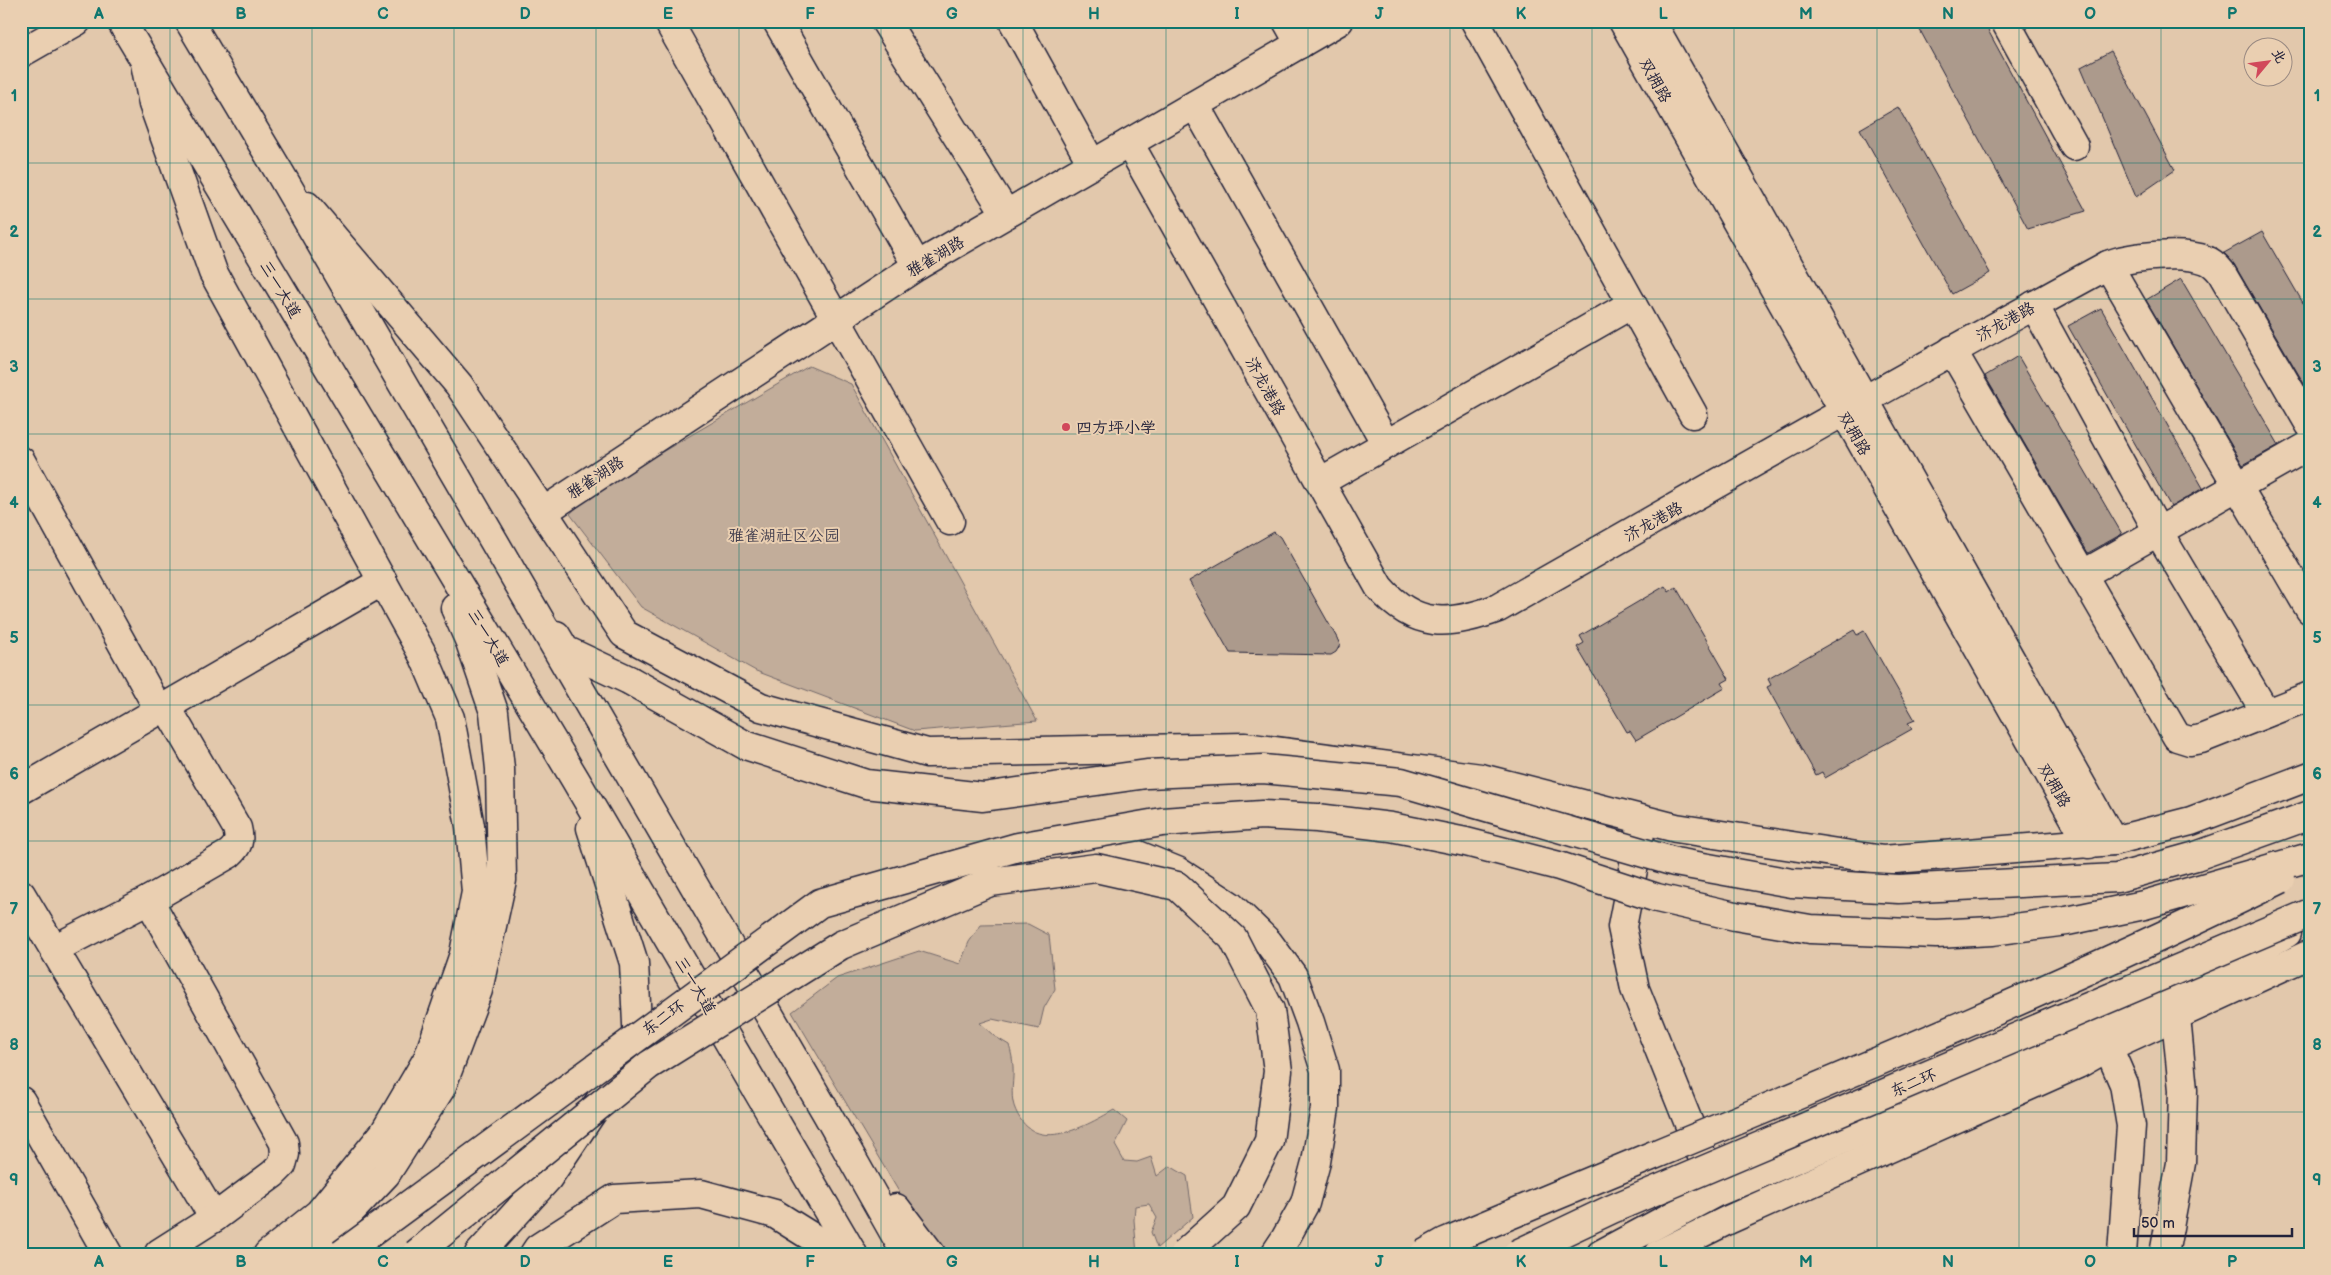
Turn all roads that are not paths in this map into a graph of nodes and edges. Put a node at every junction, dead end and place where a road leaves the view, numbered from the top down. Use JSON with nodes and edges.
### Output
{"nodes":[{"id":1,"x":47,"y":21,"type":"edge"},
{"id":2,"x":76,"y":21,"type":"edge"},
{"id":3,"x":121,"y":21,"type":"edge"},
{"id":4,"x":189,"y":21,"type":"edge"},
{"id":5,"x":668,"y":21,"type":"edge"},
{"id":6,"x":777,"y":21,"type":"edge"},
{"id":7,"x":885,"y":21,"type":"edge"},
{"id":8,"x":1013,"y":21,"type":"edge"},
{"id":9,"x":1339,"y":21,"type":"edge"},
{"id":10,"x":1475,"y":21,"type":"edge"},
{"id":11,"x":1623,"y":21,"type":"edge"},
{"id":12,"x":1651,"y":21,"type":"edge"},
{"id":13,"x":2005,"y":21,"type":"edge"},
{"id":14,"x":1293,"y":33,"type":"edge"},
{"id":15,"x":21,"y":36,"type":"edge"},
{"id":16,"x":21,"y":53,"type":"edge"},
{"id":17,"x":145,"y":61,"type":"junction"},
{"id":18,"x":1194,"y":105,"type":"junction"},
{"id":19,"x":1129,"y":143,"type":"junction"},
{"id":20,"x":2074,"y":146,"type":"dead end"},
{"id":21,"x":1092,"y":164,"type":"junction"},
{"id":22,"x":281,"y":175,"type":"junction"},
{"id":23,"x":1006,"y":214,"type":"junction"},
{"id":24,"x":2108,"y":264,"type":"junction"},
{"id":25,"x":917,"y":266,"type":"junction"},
{"id":26,"x":1632,"y":304,"type":"junction"},
{"id":27,"x":2034,"y":305,"type":"junction"},
{"id":28,"x":837,"y":318,"type":"junction"},
{"id":29,"x":1952,"y":350,"type":"junction"},
{"id":30,"x":1854,"y":408,"type":"junction"},
{"id":31,"x":1693,"y":414,"type":"dead end"},
{"id":32,"x":2310,"y":425,"type":"edge"},
{"id":33,"x":1386,"y":444,"type":"junction"},
{"id":34,"x":2310,"y":445,"type":"edge"},
{"id":35,"x":441,"y":452,"type":"junction"},
{"id":36,"x":21,"y":461,"type":"edge"},
{"id":37,"x":1320,"y":482,"type":"junction"},
{"id":38,"x":2239,"y":488,"type":"junction"},
{"id":39,"x":543,"y":512,"type":"junction"},
{"id":40,"x":416,"y":515,"type":"junction"},
{"id":41,"x":950,"y":521,"type":"dead end"},
{"id":42,"x":2159,"y":532,"type":"junction"},
{"id":43,"x":2082,"y":575,"type":"junction"},
{"id":44,"x":383,"y":581,"type":"junction"},
{"id":45,"x":2310,"y":610,"type":"edge"},
{"id":46,"x":2310,"y":696,"type":"edge"},
{"id":47,"x":163,"y":708,"type":"junction"},
{"id":48,"x":2266,"y":713,"type":"junction"},
{"id":49,"x":2310,"y":776,"type":"edge"},
{"id":50,"x":575,"y":779,"type":"junction"},
{"id":51,"x":21,"y":790,"type":"edge"},
{"id":52,"x":2310,"y":815,"type":"edge"},
{"id":53,"x":1643,"y":819,"type":"junction"},
{"id":54,"x":2101,"y":842,"type":"junction"},
{"id":55,"x":1018,"y":847,"type":"junction"},
{"id":56,"x":2310,"y":857,"type":"edge"},
{"id":57,"x":2310,"y":865,"type":"edge"},
{"id":58,"x":21,"y":894,"type":"edge"},
{"id":59,"x":149,"y":900,"type":"junction"},
{"id":60,"x":2310,"y":913,"type":"edge"},
{"id":61,"x":2310,"y":920,"type":"edge"},
{"id":62,"x":54,"y":949,"type":"junction"},
{"id":63,"x":2310,"y":954,"type":"edge"},
{"id":64,"x":2176,"y":1017,"type":"junction"},
{"id":65,"x":2108,"y":1047,"type":"junction"},
{"id":66,"x":21,"y":1101,"type":"edge"},
{"id":67,"x":827,"y":1114,"type":"junction"},
{"id":68,"x":1717,"y":1192,"type":"junction"},
{"id":69,"x":214,"y":1218,"type":"junction"},
{"id":70,"x":1728,"y":1220,"type":"junction"},
{"id":71,"x":160,"y":1252,"type":"dead end"},
{"id":72,"x":108,"y":1254,"type":"edge"},
{"id":73,"x":268,"y":1254,"type":"edge"},
{"id":74,"x":306,"y":1254,"type":"edge"},
{"id":75,"x":342,"y":1254,"type":"edge"},
{"id":76,"x":416,"y":1254,"type":"edge"},
{"id":77,"x":479,"y":1254,"type":"edge"},
{"id":78,"x":534,"y":1254,"type":"edge"},
{"id":79,"x":828,"y":1254,"type":"edge"},
{"id":80,"x":854,"y":1254,"type":"edge"},
{"id":81,"x":906,"y":1254,"type":"edge"},
{"id":82,"x":931,"y":1254,"type":"edge"},
{"id":83,"x":1184,"y":1254,"type":"edge"},
{"id":84,"x":1275,"y":1254,"type":"edge"},
{"id":85,"x":1424,"y":1254,"type":"edge"},
{"id":86,"x":1517,"y":1254,"type":"edge"},
{"id":87,"x":1601,"y":1254,"type":"edge"},
{"id":88,"x":1659,"y":1254,"type":"edge"},
{"id":89,"x":2122,"y":1254,"type":"edge"},
{"id":90,"x":2164,"y":1254,"type":"edge"}],
"edges":[{"from":1,"to":15,"type":"main road"},
{"from":2,"to":16,"type":"main road"},
{"from":3,"to":17,"type":"main road","name":"三一大道"},
{"from":4,"to":22,"type":"main road"},
{"from":5,"to":28,"type":"main road"},
{"from":6,"to":25,"type":"main road"},
{"from":7,"to":23,"type":"main road"},
{"from":8,"to":21,"type":"main road"},
{"from":9,"to":14,"type":"main road","name":"雅雀湖路"},
{"from":10,"to":26,"type":"main road"},
{"from":11,"to":30,"type":"main road","name":"双拥路"},
{"from":12,"to":30,"type":"main road","name":"双拥路"},
{"from":13,"to":20,"type":"main road"},
{"from":14,"to":18,"type":"main road","name":"雅雀湖路"},
{"from":17,"to":40,"type":"main road","name":"三一大道"},
{"from":17,"to":44,"type":"main road"},
{"from":18,"to":19,"type":"main road","name":"雅雀湖路"},
{"from":18,"to":33,"type":"main road"},
{"from":19,"to":21,"type":"main road","name":"雅雀湖路"},
{"from":19,"to":37,"type":"main road","name":"济龙港路"},
{"from":21,"to":23,"type":"main road","name":"雅雀湖路"},
{"from":22,"to":35,"type":"main road"},
{"from":22,"to":39,"type":"main road"},
{"from":23,"to":25,"type":"main road","name":"雅雀湖路"},
{"from":24,"to":27,"type":"main road","name":"济龙港路"},
{"from":24,"to":32,"type":"main road","name":"济龙港路"},
{"from":24,"to":38,"type":"main road"},
{"from":25,"to":28,"type":"main road","name":"雅雀湖路"},
{"from":26,"to":31,"type":"main road"},
{"from":26,"to":33,"type":"main road"},
{"from":27,"to":29,"type":"main road","name":"济龙港路"},
{"from":27,"to":42,"type":"main road"},
{"from":28,"to":39,"type":"main road","name":"雅雀湖路"},
{"from":28,"to":41,"type":"main road"},
{"from":29,"to":30,"type":"main road","name":"济龙港路"},
{"from":29,"to":43,"type":"main road"},
{"from":30,"to":37,"type":"main road","name":"济龙港路"},
{"from":30,"to":54,"type":"main road","name":"双拥路"},
{"from":33,"to":37,"type":"main road"},
{"from":34,"to":38,"type":"main road"},
{"from":35,"to":52,"type":"main road","bridge":true},
{"from":35,"to":67,"type":"main road"},
{"from":36,"to":47,"type":"main road"},
{"from":38,"to":42,"type":"main road"},
{"from":38,"to":45,"type":"main road"},
{"from":39,"to":53,"type":"main road"},
{"from":40,"to":50,"type":"main road","name":"三一大道"},
{"from":40,"to":74,"type":"main road"},
{"from":42,"to":43,"type":"main road"},
{"from":42,"to":48,"type":"main road"},
{"from":43,"to":48,"type":"main road"},
{"from":44,"to":47,"type":"main road"},
{"from":44,"to":73,"type":"main road"},
{"from":46,"to":48,"type":"main road"},
{"from":47,"to":51,"type":"main road"},
{"from":47,"to":59,"type":"main road"},
{"from":49,"to":54,"type":"main road"},
{"from":50,"to":77,"type":"main road"},
{"from":50,"to":80,"type":"main road","name":"三一大道"},
{"from":53,"to":54,"type":"main road"},
{"from":53,"to":68,"type":"main road"},
{"from":55,"to":56,"type":"main road","bridge":true},
{"from":55,"to":75,"type":"main road","name":"东二环","bridge":true},
{"from":55,"to":84,"type":"main road","bridge":true},
{"from":57,"to":85,"type":"main road","bridge":true},
{"from":58,"to":62,"type":"main road"},
{"from":59,"to":62,"type":"main road"},
{"from":59,"to":69,"type":"main road"},
{"from":60,"to":86,"type":"main road","name":"东二环","bridge":true},
{"from":61,"to":68,"type":"main road"},
{"from":62,"to":69,"type":"main road"},
{"from":63,"to":64,"type":"main road"},
{"from":64,"to":65,"type":"main road"},
{"from":64,"to":90,"type":"main road"},
{"from":65,"to":70,"type":"main road"},
{"from":65,"to":89,"type":"main road"},
{"from":66,"to":72,"type":"main road"},
{"from":67,"to":81,"type":"main road"},
{"from":67,"to":82,"type":"main road"},
{"from":68,"to":70,"type":"main road"},
{"from":68,"to":87,"type":"main road"},
{"from":69,"to":71,"type":"main road"},
{"from":70,"to":88,"type":"main road"},
{"from":76,"to":83,"type":"main road","bridge":true},
{"from":78,"to":79,"type":"main road"}]}
